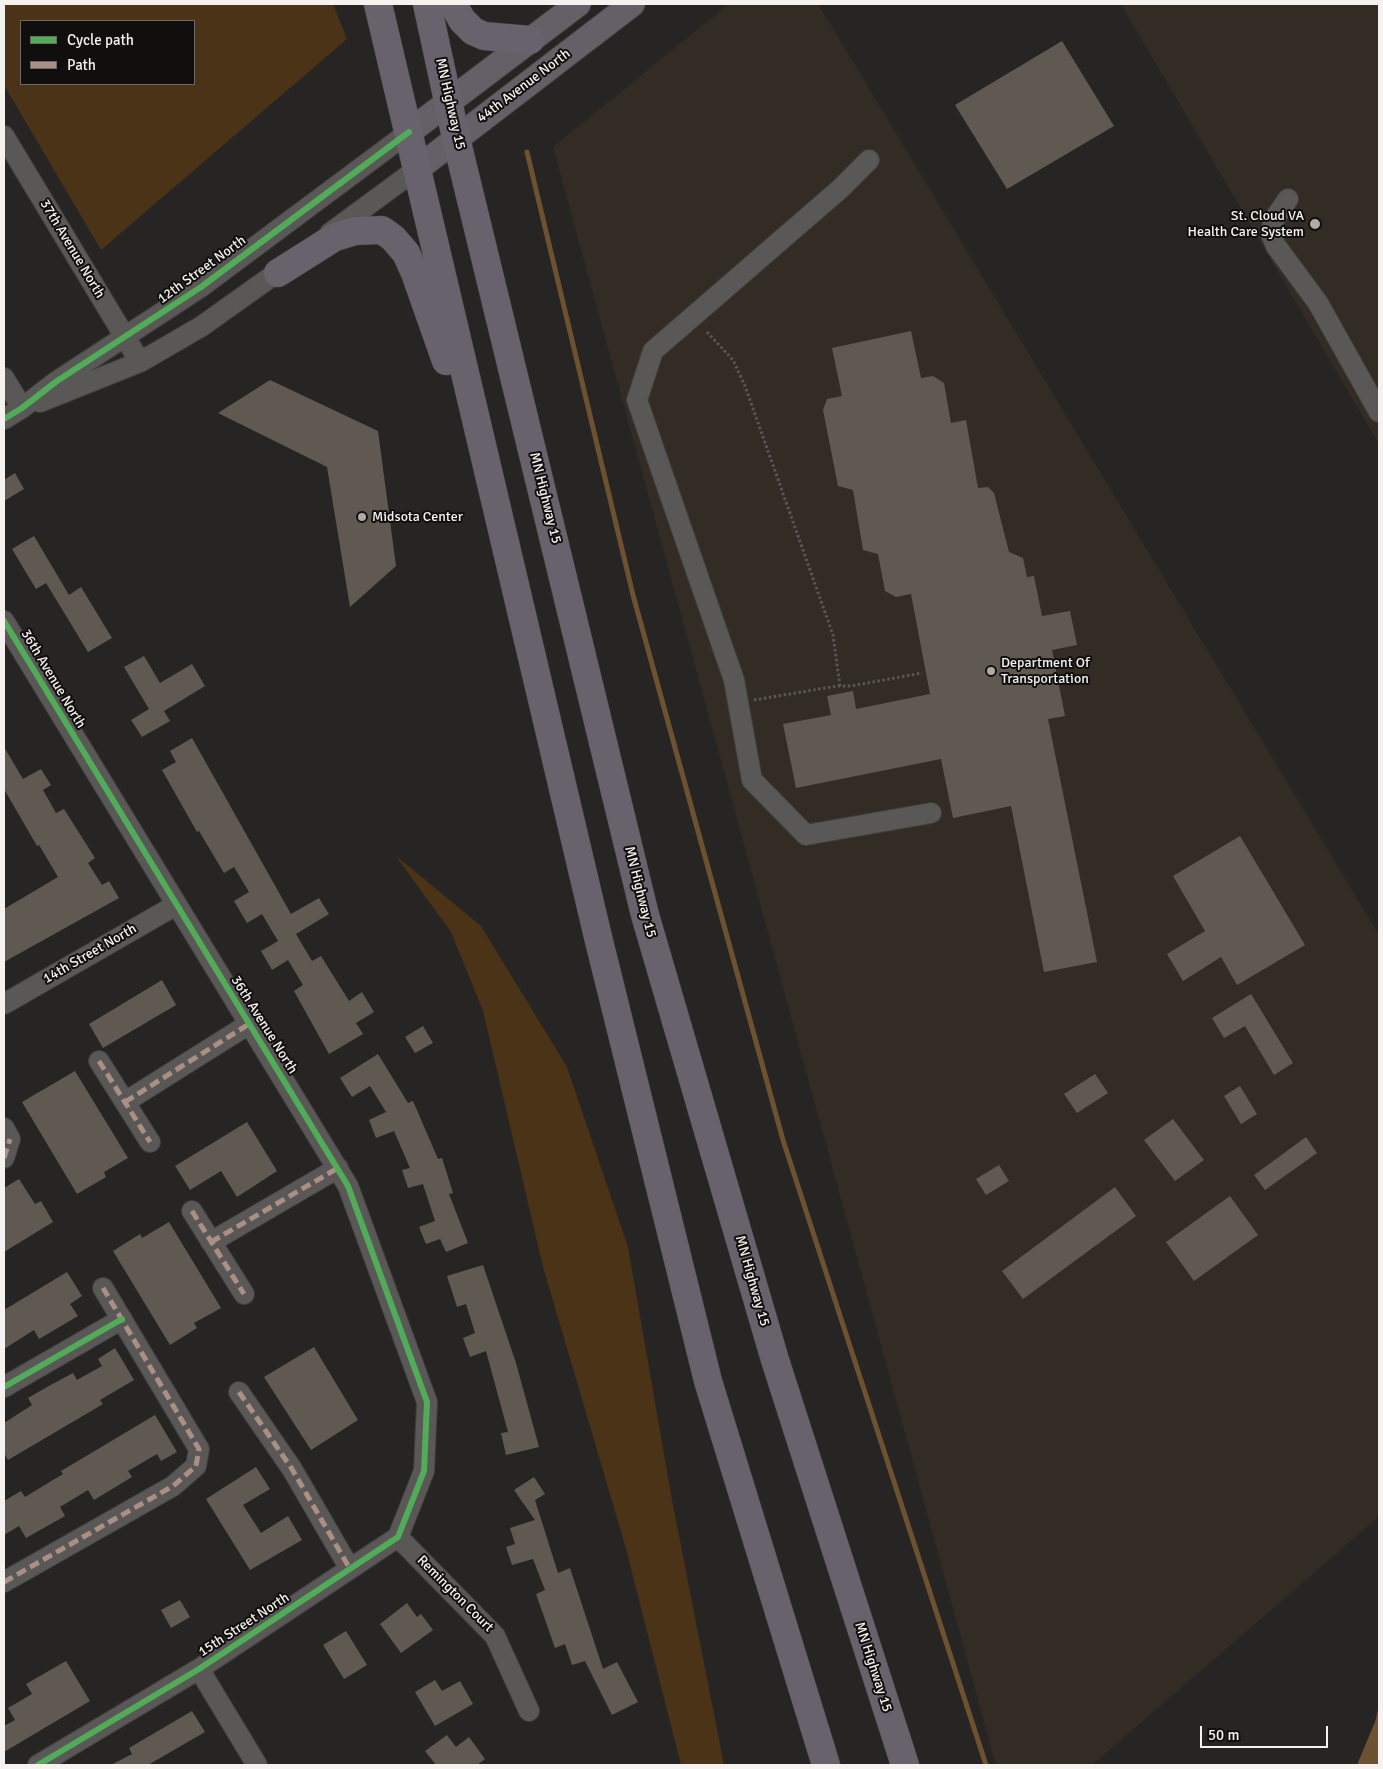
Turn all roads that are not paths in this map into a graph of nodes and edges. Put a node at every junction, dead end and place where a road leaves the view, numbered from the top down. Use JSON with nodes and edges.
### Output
{"nodes":[{"id":1,"x":378,"y":4,"type":"edge"},
{"id":2,"x":427,"y":4,"type":"edge"},
{"id":3,"x":454,"y":4,"type":"edge"},
{"id":4,"x":578,"y":4,"type":"edge"},
{"id":5,"x":632,"y":4,"type":"edge"},
{"id":6,"x":530,"y":40,"type":"junction"},
{"id":7,"x":449,"y":101,"type":"junction"},
{"id":8,"x":409,"y":132,"type":"junction"},
{"id":9,"x":4,"y":136,"type":"edge"},
{"id":10,"x":456,"y":138,"type":"junction"},
{"id":11,"x":869,"y":160,"type":"dead end"},
{"id":12,"x":417,"y":169,"type":"junction"},
{"id":13,"x":1288,"y":199,"type":"dead end"},
{"id":14,"x":278,"y":273,"type":"junction"},
{"id":15,"x":125,"y":337,"type":"junction"},
{"id":16,"x":140,"y":362,"type":"junction"},
{"id":17,"x":4,"y":378,"type":"edge"},
{"id":18,"x":22,"y":408,"type":"junction"},
{"id":19,"x":1379,"y":412,"type":"edge"},
{"id":20,"x":4,"y":419,"type":"edge"},
{"id":21,"x":515,"y":583,"type":"junction"},
{"id":22,"x":4,"y":621,"type":"edge"},
{"id":23,"x":931,"y":813,"type":"dead end"},
{"id":24,"x":176,"y":905,"type":"junction"},
{"id":25,"x":4,"y":1004,"type":"edge"},
{"id":26,"x":249,"y":1024,"type":"junction"},
{"id":27,"x":99,"y":1062,"type":"dead end"},
{"id":28,"x":125,"y":1102,"type":"junction"},
{"id":29,"x":7,"y":1133,"type":"edge"},
{"id":30,"x":150,"y":1142,"type":"dead end"},
{"id":31,"x":4,"y":1158,"type":"edge"},
{"id":32,"x":338,"y":1168,"type":"junction"},
{"id":33,"x":192,"y":1211,"type":"dead end"},
{"id":34,"x":211,"y":1242,"type":"junction"},
{"id":35,"x":103,"y":1288,"type":"dead end"},
{"id":36,"x":244,"y":1294,"type":"dead end"},
{"id":37,"x":122,"y":1319,"type":"junction"},
{"id":38,"x":4,"y":1388,"type":"edge"},
{"id":39,"x":239,"y":1392,"type":"dead end"},
{"id":40,"x":398,"y":1537,"type":"junction"},
{"id":41,"x":350,"y":1569,"type":"junction"},
{"id":42,"x":4,"y":1582,"type":"edge"},
{"id":43,"x":200,"y":1669,"type":"junction"},
{"id":44,"x":528,"y":1711,"type":"dead end"},
{"id":45,"x":38,"y":1765,"type":"edge"},
{"id":46,"x":257,"y":1765,"type":"edge"},
{"id":47,"x":826,"y":1765,"type":"edge"},
{"id":48,"x":905,"y":1765,"type":"edge"}],
"edges":[{"from":1,"to":8,"type":"highway"},
{"from":2,"to":7,"type":"highway","name":"MN Highway 15"},
{"from":3,"to":6,"type":"highway"},
{"from":4,"to":6,"type":"main road"},
{"from":5,"to":10,"type":"main road","name":"44th Avenue North"},
{"from":6,"to":7,"type":"main road"},
{"from":7,"to":8,"type":"main road","name":"12th Street North"},
{"from":7,"to":10,"type":"highway","name":"MN Highway 15"},
{"from":8,"to":12,"type":"highway"},
{"from":8,"to":15,"type":"street","name":"12th Street North"},
{"from":9,"to":15,"type":"street","name":"37th Avenue North"},
{"from":10,"to":12,"type":"main road","name":"44th Avenue North"},
{"from":10,"to":48,"type":"highway","name":"MN Highway 15"},
{"from":11,"to":23,"type":"street"},
{"from":12,"to":14,"type":"street","name":"12th Street North"},
{"from":12,"to":21,"type":"highway"},
{"from":13,"to":19,"type":"street"},
{"from":14,"to":16,"type":"street","name":"12th Street North"},
{"from":14,"to":21,"type":"highway"},
{"from":15,"to":16,"type":"street","name":"37th Avenue North"},
{"from":15,"to":18,"type":"street","name":"12th Street North"},
{"from":16,"to":18,"type":"street","name":"12th Street North"},
{"from":17,"to":18,"type":"street"},
{"from":18,"to":20,"type":"street","name":"12th Street North"},
{"from":21,"to":47,"type":"highway"},
{"from":22,"to":24,"type":"street","name":"36th Avenue North"},
{"from":24,"to":25,"type":"street","name":"14th Street North"},
{"from":24,"to":26,"type":"street","name":"36th Avenue North"},
{"from":26,"to":28,"type":"street"},
{"from":26,"to":32,"type":"street","name":"36th Avenue North"},
{"from":27,"to":28,"type":"street"},
{"from":28,"to":30,"type":"street"},
{"from":29,"to":31,"type":"street"},
{"from":32,"to":34,"type":"street"},
{"from":32,"to":40,"type":"street","name":"36th Avenue North"},
{"from":33,"to":34,"type":"street"},
{"from":34,"to":36,"type":"street"},
{"from":35,"to":37,"type":"street"},
{"from":37,"to":38,"type":"street"},
{"from":37,"to":42,"type":"street"},
{"from":39,"to":41,"type":"street"},
{"from":40,"to":41,"type":"street","name":"15th Street North"},
{"from":40,"to":44,"type":"street","name":"Remington Court"},
{"from":41,"to":43,"type":"street","name":"15th Street North"},
{"from":43,"to":45,"type":"street","name":"15th Street North"},
{"from":43,"to":46,"type":"street"}]}
